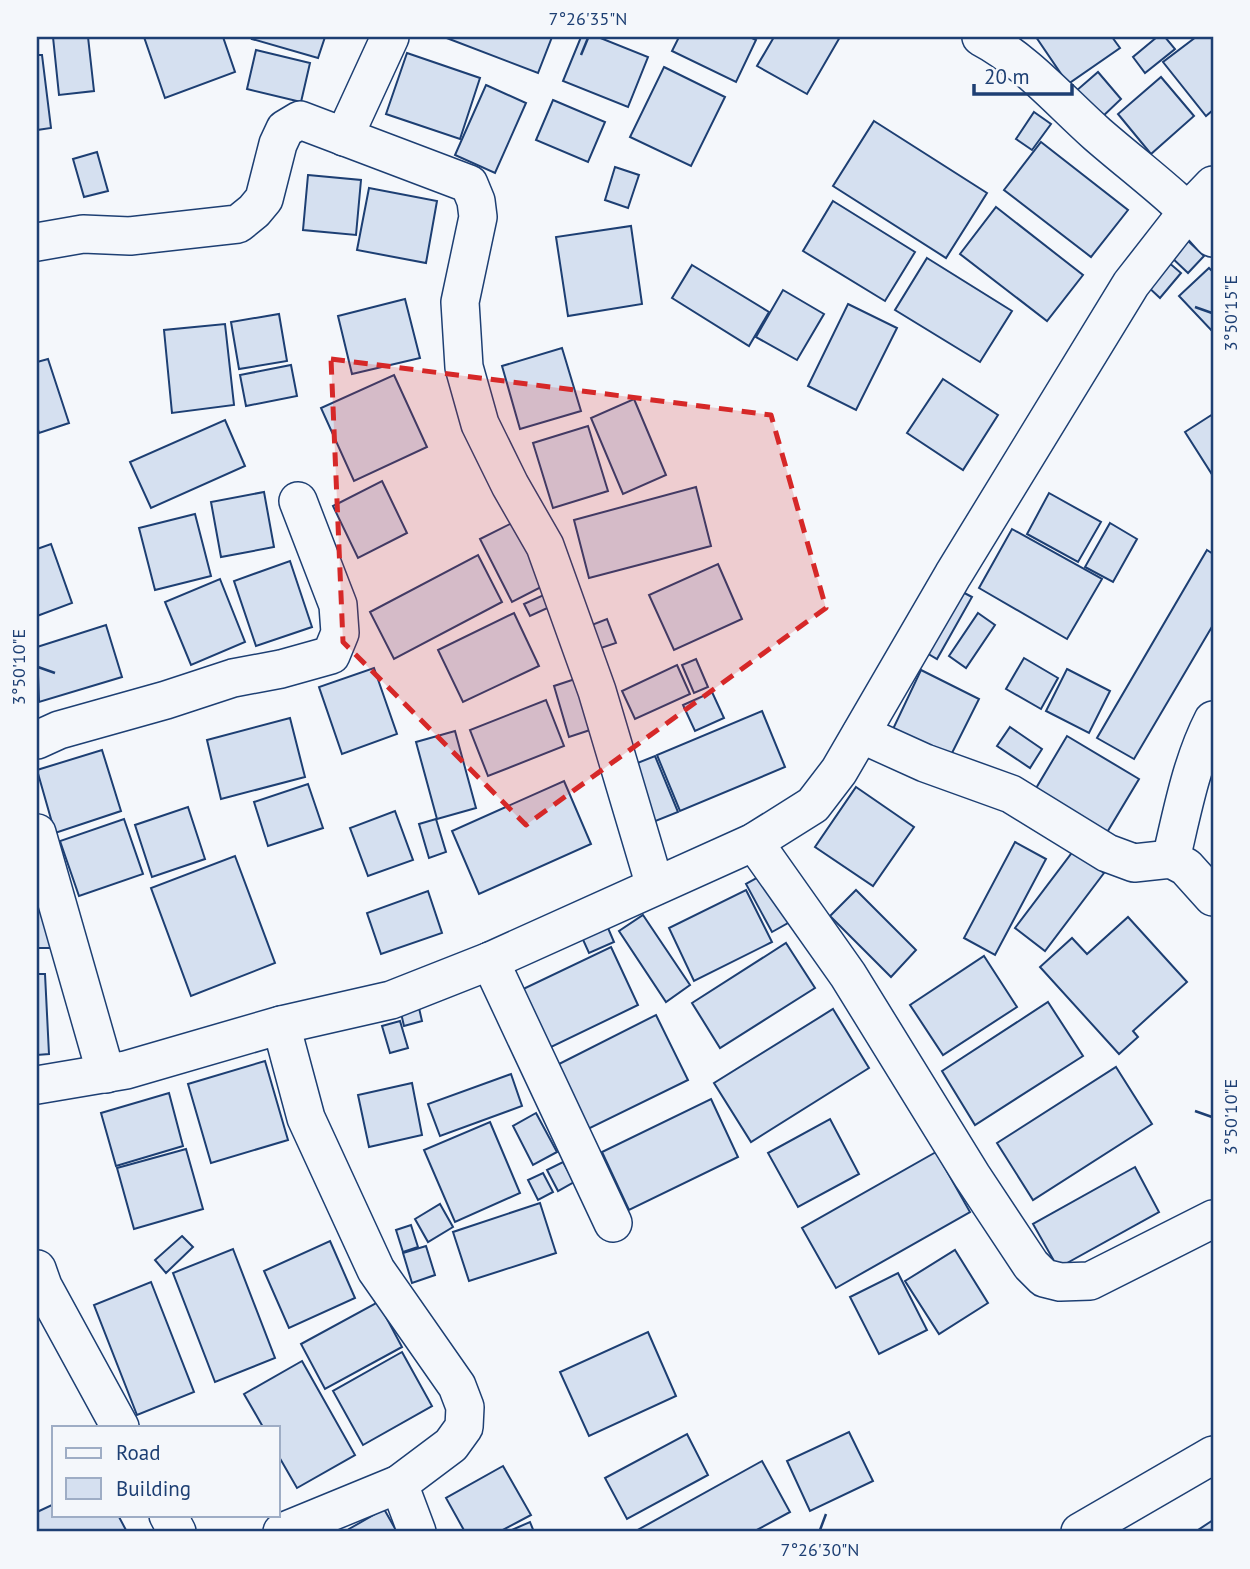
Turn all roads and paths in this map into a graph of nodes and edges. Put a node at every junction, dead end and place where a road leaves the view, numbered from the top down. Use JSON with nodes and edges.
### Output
{"nodes":[{"id":1,"x":390,"y":37,"type":"edge"},
{"id":2,"x":981,"y":37,"type":"edge"},
{"id":3,"x":344,"y":137,"type":"junction"},
{"id":4,"x":1213,"y":185,"type":"edge"},
{"id":5,"x":1188,"y":211,"type":"junction"},
{"id":6,"x":1213,"y":238,"type":"edge"},
{"id":7,"x":37,"y":242,"type":"edge"},
{"id":8,"x":298,"y":501,"type":"dead end"},
{"id":9,"x":1213,"y":720,"type":"edge"},
{"id":10,"x":861,"y":733,"type":"junction"},
{"id":11,"x":37,"y":740,"type":"edge"},
{"id":12,"x":37,"y":833,"type":"edge"},
{"id":13,"x":754,"y":842,"type":"junction"},
{"id":14,"x":1171,"y":859,"type":"junction"},
{"id":15,"x":655,"y":886,"type":"junction"},
{"id":16,"x":1213,"y":897,"type":"edge"},
{"id":17,"x":490,"y":961,"type":"junction"},
{"id":18,"x":281,"y":1025,"type":"junction"},
{"id":19,"x":106,"y":1074,"type":"junction"},
{"id":20,"x":37,"y":1085,"type":"edge"},
{"id":21,"x":1213,"y":1219,"type":"edge"},
{"id":22,"x":613,"y":1223,"type":"dead end"},
{"id":23,"x":37,"y":1269,"type":"edge"},
{"id":24,"x":119,"y":1426,"type":"edge"},
{"id":25,"x":1213,"y":1455,"type":"edge"},
{"id":26,"x":399,"y":1484,"type":"junction"},
{"id":27,"x":169,"y":1516,"type":"edge"},
{"id":28,"x":177,"y":1532,"type":"edge"},
{"id":29,"x":282,"y":1532,"type":"edge"},
{"id":30,"x":417,"y":1532,"type":"edge"},
{"id":31,"x":1080,"y":1532,"type":"edge"}],
"edges":[{"from":1,"to":3,"type":"street"},
{"from":2,"to":5,"type":"street"},
{"from":3,"to":7,"type":"street"},
{"from":3,"to":15,"type":"street"},
{"from":4,"to":5,"type":"street"},
{"from":5,"to":6,"type":"street"},
{"from":5,"to":10,"type":"street"},
{"from":8,"to":11,"type":"street"},
{"from":9,"to":14,"type":"street"},
{"from":10,"to":13,"type":"street"},
{"from":10,"to":14,"type":"street"},
{"from":12,"to":19,"type":"street"},
{"from":13,"to":15,"type":"street"},
{"from":13,"to":21,"type":"street"},
{"from":14,"to":16,"type":"street"},
{"from":15,"to":17,"type":"street"},
{"from":17,"to":18,"type":"street"},
{"from":17,"to":22,"type":"street"},
{"from":18,"to":19,"type":"street"},
{"from":18,"to":26,"type":"street"},
{"from":19,"to":20,"type":"street"},
{"from":23,"to":24,"type":"street"},
{"from":25,"to":31,"type":"street"},
{"from":26,"to":29,"type":"street"},
{"from":26,"to":30,"type":"street"},
{"from":27,"to":28,"type":"street"}]}
